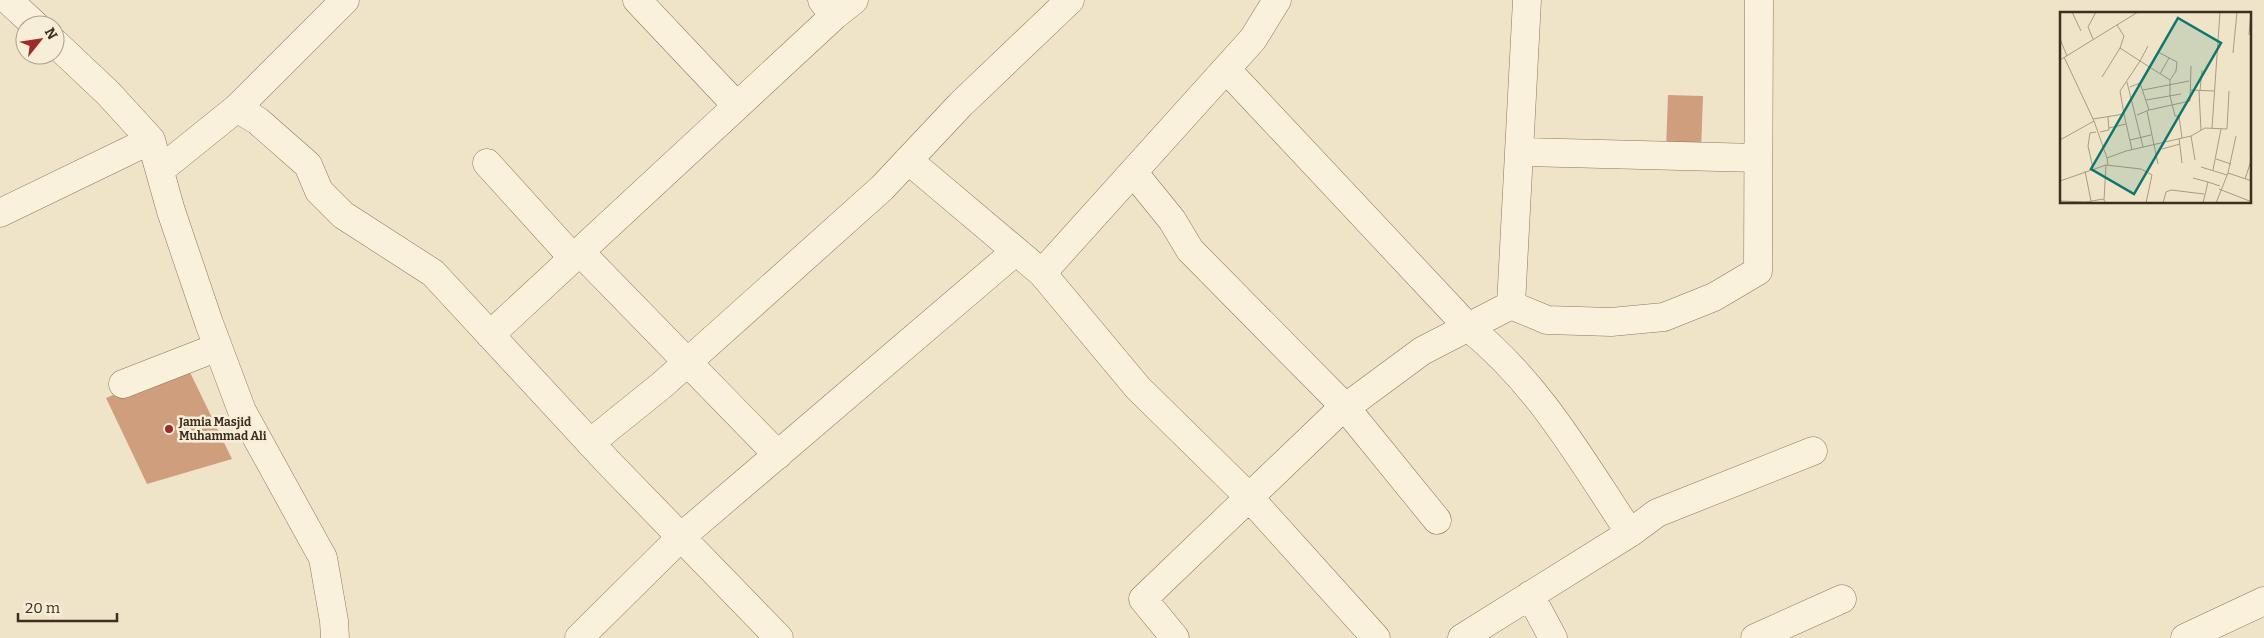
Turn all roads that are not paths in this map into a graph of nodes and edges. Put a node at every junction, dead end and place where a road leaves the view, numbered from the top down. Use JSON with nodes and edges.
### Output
{"nodes":[{"id":1,"x":345,"y":0,"type":"edge"},
{"id":2,"x":637,"y":0,"type":"edge"},
{"id":3,"x":1070,"y":0,"type":"edge"},
{"id":4,"x":1277,"y":0,"type":"edge"},
{"id":5,"x":1527,"y":0,"type":"edge"},
{"id":6,"x":1759,"y":0,"type":"edge"},
{"id":7,"x":837,"y":5,"type":"edge"},
{"id":8,"x":65,"y":52,"type":"edge"},
{"id":9,"x":1226,"y":69,"type":"junction"},
{"id":10,"x":737,"y":106,"type":"junction"},
{"id":11,"x":237,"y":108,"type":"junction"},
{"id":12,"x":151,"y":140,"type":"junction"},
{"id":13,"x":1520,"y":152,"type":"junction"},
{"id":14,"x":1758,"y":158,"type":"junction"},
{"id":15,"x":908,"y":160,"type":"junction"},
{"id":16,"x":487,"y":163,"type":"dead end"},
{"id":17,"x":160,"y":170,"type":"junction"},
{"id":18,"x":1133,"y":172,"type":"junction"},
{"id":19,"x":0,"y":213,"type":"edge"},
{"id":20,"x":1016,"y":251,"type":"junction"},
{"id":21,"x":577,"y":255,"type":"junction"},
{"id":22,"x":1042,"y":273,"type":"junction"},
{"id":23,"x":1511,"y":305,"type":"junction"},
{"id":24,"x":1468,"y":327,"type":"junction"},
{"id":25,"x":490,"y":335,"type":"junction"},
{"id":26,"x":218,"y":347,"type":"junction"},
{"id":27,"x":687,"y":362,"type":"junction"},
{"id":28,"x":123,"y":384,"type":"dead end"},
{"id":29,"x":1345,"y":407,"type":"junction"},
{"id":30,"x":590,"y":443,"type":"junction"},
{"id":31,"x":1813,"y":451,"type":"dead end"},
{"id":32,"x":778,"y":455,"type":"junction"},
{"id":33,"x":1248,"y":496,"type":"junction"},
{"id":34,"x":1437,"y":520,"type":"dead end"},
{"id":35,"x":1630,"y":532,"type":"junction"},
{"id":36,"x":681,"y":538,"type":"junction"},
{"id":37,"x":1530,"y":595,"type":"junction"},
{"id":38,"x":1842,"y":599,"type":"dead end"},
{"id":39,"x":2264,"y":601,"type":"edge"},
{"id":40,"x":335,"y":638,"type":"edge"},
{"id":41,"x":579,"y":638,"type":"edge"},
{"id":42,"x":779,"y":638,"type":"edge"},
{"id":43,"x":1175,"y":638,"type":"edge"},
{"id":44,"x":1376,"y":638,"type":"edge"},
{"id":45,"x":1462,"y":638,"type":"edge"},
{"id":46,"x":1553,"y":638,"type":"edge"},
{"id":47,"x":1755,"y":638,"type":"edge"},
{"id":48,"x":2185,"y":638,"type":"edge"}],
"edges":[{"from":1,"to":11,"type":"street"},
{"from":2,"to":10,"type":"street"},
{"from":3,"to":15,"type":"street"},
{"from":4,"to":9,"type":"street"},
{"from":5,"to":13,"type":"street"},
{"from":6,"to":14,"type":"street"},
{"from":7,"to":10,"type":"street"},
{"from":8,"to":12,"type":"street"},
{"from":9,"to":18,"type":"street"},
{"from":9,"to":24,"type":"street"},
{"from":10,"to":21,"type":"street"},
{"from":11,"to":17,"type":"street"},
{"from":11,"to":25,"type":"street"},
{"from":12,"to":17,"type":"street"},
{"from":12,"to":19,"type":"street"},
{"from":13,"to":14,"type":"street"},
{"from":13,"to":23,"type":"street"},
{"from":14,"to":23,"type":"street"},
{"from":15,"to":20,"type":"street"},
{"from":15,"to":27,"type":"street"},
{"from":16,"to":21,"type":"street"},
{"from":17,"to":26,"type":"street"},
{"from":18,"to":22,"type":"street"},
{"from":18,"to":29,"type":"street"},
{"from":20,"to":22,"type":"street"},
{"from":20,"to":32,"type":"street"},
{"from":21,"to":25,"type":"street"},
{"from":21,"to":27,"type":"street"},
{"from":22,"to":33,"type":"street"},
{"from":23,"to":24,"type":"street"},
{"from":24,"to":29,"type":"street"},
{"from":24,"to":35,"type":"street"},
{"from":25,"to":30,"type":"street"},
{"from":26,"to":28,"type":"street"},
{"from":26,"to":40,"type":"street"},
{"from":27,"to":30,"type":"street"},
{"from":27,"to":32,"type":"street"},
{"from":29,"to":33,"type":"street"},
{"from":29,"to":34,"type":"street"},
{"from":30,"to":36,"type":"street"},
{"from":31,"to":35,"type":"street"},
{"from":32,"to":36,"type":"street"},
{"from":33,"to":43,"type":"street"},
{"from":33,"to":44,"type":"street"},
{"from":35,"to":37,"type":"street"},
{"from":36,"to":41,"type":"street"},
{"from":36,"to":42,"type":"street"},
{"from":37,"to":45,"type":"street"},
{"from":37,"to":46,"type":"street"},
{"from":38,"to":47,"type":"street"},
{"from":39,"to":48,"type":"street"}]}
